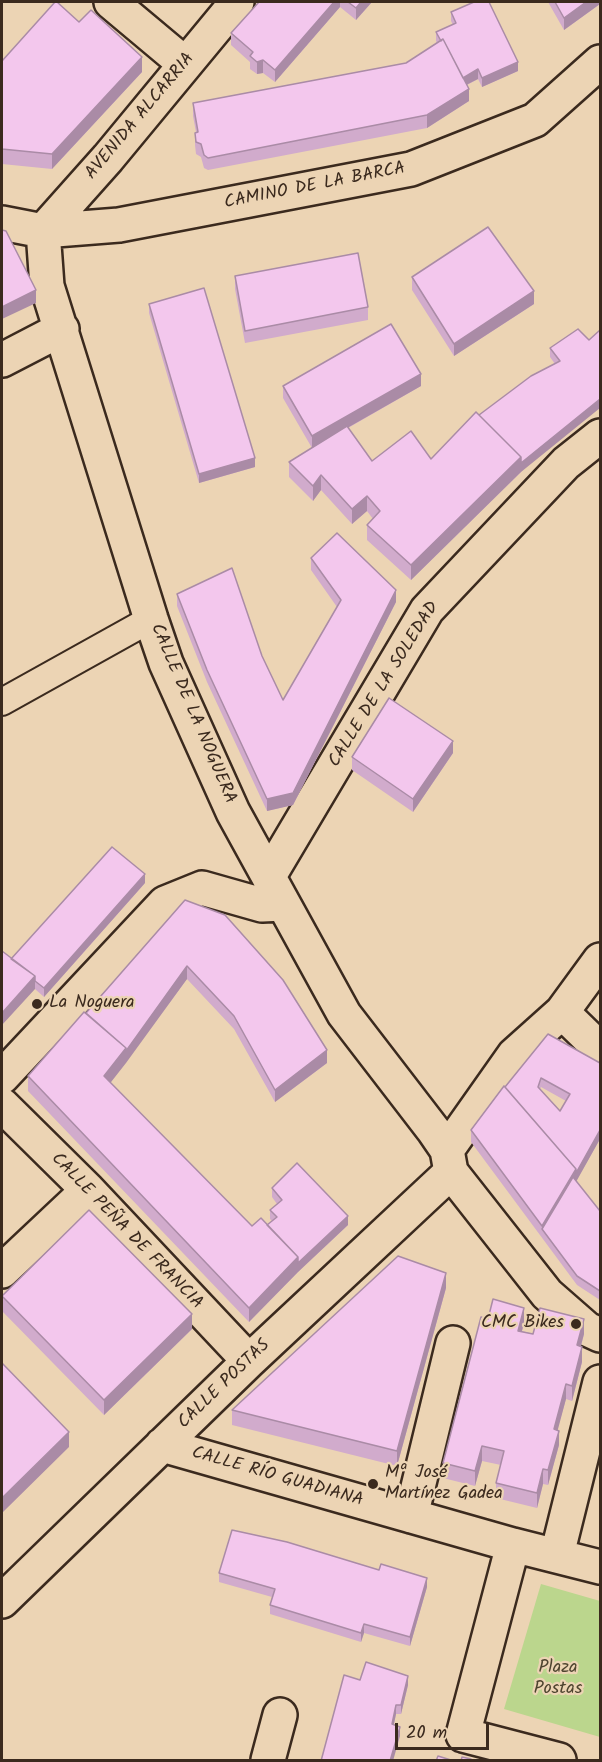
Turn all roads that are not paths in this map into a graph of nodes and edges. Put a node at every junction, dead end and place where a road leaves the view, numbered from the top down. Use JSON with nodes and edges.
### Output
{"nodes":[{"id":1,"x":111,"y":2,"type":"edge"},
{"id":2,"x":237,"y":2,"type":"edge"},
{"id":3,"x":184,"y":64,"type":"junction"},
{"id":4,"x":598,"y":70,"type":"edge"},
{"id":5,"x":2,"y":222,"type":"edge"},
{"id":6,"x":44,"y":231,"type":"junction"},
{"id":7,"x":62,"y":329,"type":"junction"},
{"id":8,"x":2,"y":360,"type":"edge"},
{"id":9,"x":600,"y":436,"type":"edge"},
{"id":10,"x":151,"y":619,"type":"junction"},
{"id":11,"x":2,"y":702,"type":"edge"},
{"id":12,"x":276,"y":890,"type":"junction"},
{"id":13,"x":600,"y":960,"type":"edge"},
{"id":14,"x":562,"y":1012,"type":"junction"},
{"id":15,"x":600,"y":1049,"type":"edge"},
{"id":16,"x":2,"y":1077,"type":"edge"},
{"id":17,"x":2,"y":1105,"type":"edge"},
{"id":18,"x":449,"y":1161,"type":"junction"},
{"id":19,"x":88,"y":1190,"type":"junction"},
{"id":20,"x":2,"y":1271,"type":"edge"},
{"id":21,"x":600,"y":1335,"type":"edge"},
{"id":22,"x":453,"y":1343,"type":"dead end"},
{"id":23,"x":249,"y":1361,"type":"junction"},
{"id":24,"x":600,"y":1382,"type":"edge"},
{"id":25,"x":162,"y":1445,"type":"junction"},
{"id":26,"x":411,"y":1516,"type":"junction"},
{"id":27,"x":513,"y":1545,"type":"junction"},
{"id":28,"x":557,"y":1555,"type":"junction"},
{"id":29,"x":600,"y":1567,"type":"edge"},
{"id":30,"x":2,"y":1601,"type":"edge"},
{"id":31,"x":280,"y":1715,"type":"dead end"},
{"id":32,"x":268,"y":1761,"type":"edge"},
{"id":33,"x":559,"y":1761,"type":"edge"}],
"edges":[{"from":1,"to":3,"type":"street"},
{"from":2,"to":3,"type":"street","name":"AVENIDA ALCARRIA"},
{"from":3,"to":6,"type":"street","name":"AVENIDA ALCARRIA"},
{"from":4,"to":6,"type":"street","name":"CAMINO DE LA BARCA"},
{"from":5,"to":6,"type":"street","name":"CAMINO DE LA BARCA"},
{"from":6,"to":7,"type":"street","name":"CALLE DE LA NOGUERA"},
{"from":7,"to":8,"type":"street"},
{"from":7,"to":10,"type":"street","name":"CALLE DE LA NOGUERA"},
{"from":9,"to":12,"type":"street","name":"CALLE DE LA SOLEDAD"},
{"from":10,"to":11,"type":"street"},
{"from":10,"to":12,"type":"street","name":"CALLE DE LA NOGUERA"},
{"from":12,"to":16,"type":"street"},
{"from":12,"to":18,"type":"street","name":"CALLE DE LA NOGUERA"},
{"from":13,"to":14,"type":"street","name":"CALLE POSTAS"},
{"from":14,"to":15,"type":"street"},
{"from":14,"to":18,"type":"street","name":"CALLE POSTAS"},
{"from":17,"to":19,"type":"street","name":"CALLE PEÑA DE FRANCIA"},
{"from":18,"to":21,"type":"street","name":"CALLE DE LA NOGUERA"},
{"from":18,"to":23,"type":"street","name":"CALLE POSTAS"},
{"from":19,"to":20,"type":"street"},
{"from":19,"to":23,"type":"street","name":"CALLE PEÑA DE FRANCIA"},
{"from":22,"to":26,"type":"street"},
{"from":23,"to":25,"type":"street","name":"CALLE POSTAS"},
{"from":24,"to":28,"type":"street"},
{"from":25,"to":26,"type":"street","name":"CALLE RÍO GUADIANA"},
{"from":25,"to":30,"type":"street","name":"CALLE POSTAS"},
{"from":26,"to":27,"type":"street","name":"CALLE RÍO GUADIANA"},
{"from":27,"to":28,"type":"street","name":"CALLE RÍO GUADIANA"},
{"from":27,"to":33,"type":"street"},
{"from":28,"to":29,"type":"street","name":"CALLE RÍO GUADIANA"},
{"from":31,"to":32,"type":"street"}]}
